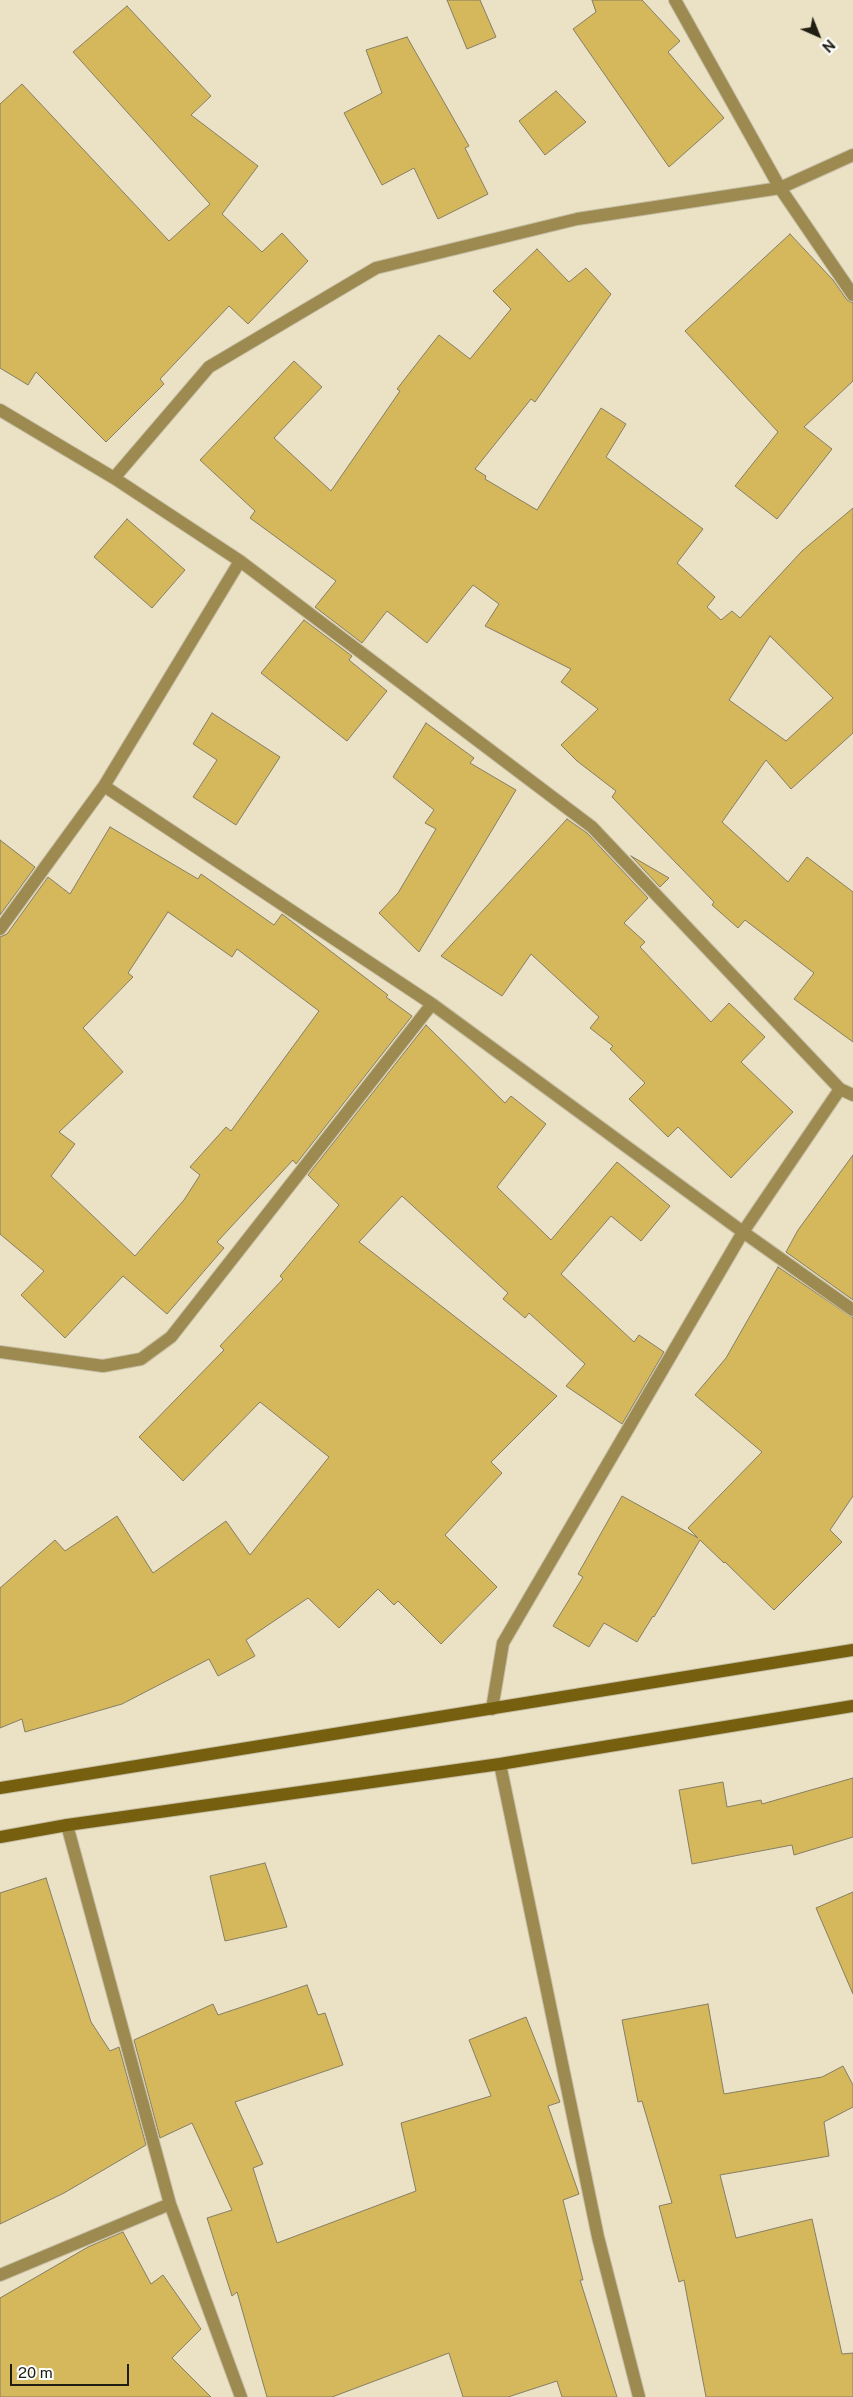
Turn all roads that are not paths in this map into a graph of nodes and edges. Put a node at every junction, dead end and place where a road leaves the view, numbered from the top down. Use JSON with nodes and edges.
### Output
{"nodes":[{"id":1,"x":675,"y":0,"type":"edge"},
{"id":2,"x":853,"y":155,"type":"edge"},
{"id":3,"x":780,"y":188,"type":"junction"},
{"id":4,"x":853,"y":295,"type":"edge"},
{"id":5,"x":0,"y":410,"type":"edge"},
{"id":6,"x":114,"y":478,"type":"junction"},
{"id":7,"x":240,"y":561,"type":"junction"},
{"id":8,"x":104,"y":786,"type":"junction"},
{"id":9,"x":0,"y":929,"type":"edge"},
{"id":10,"x":432,"y":1004,"type":"junction"},
{"id":11,"x":840,"y":1089,"type":"junction"},
{"id":12,"x":853,"y":1095,"type":"edge"},
{"id":13,"x":743,"y":1232,"type":"junction"},
{"id":14,"x":853,"y":1310,"type":"edge"},
{"id":15,"x":0,"y":1352,"type":"edge"},
{"id":16,"x":853,"y":1650,"type":"edge"},
{"id":17,"x":853,"y":1706,"type":"edge"},
{"id":18,"x":492,"y":1709,"type":"junction"},
{"id":19,"x":500,"y":1764,"type":"junction"},
{"id":20,"x":0,"y":1788,"type":"edge"},
{"id":21,"x":67,"y":1825,"type":"junction"},
{"id":22,"x":0,"y":1837,"type":"edge"},
{"id":23,"x":170,"y":2204,"type":"junction"},
{"id":24,"x":0,"y":2275,"type":"edge"},
{"id":25,"x":240,"y":2397,"type":"edge"},
{"id":26,"x":639,"y":2397,"type":"edge"}],
"edges":[{"from":1,"to":3,"type":"street"},
{"from":2,"to":3,"type":"street"},
{"from":3,"to":4,"type":"street"},
{"from":3,"to":6,"type":"street"},
{"from":5,"to":6,"type":"street"},
{"from":6,"to":7,"type":"street"},
{"from":7,"to":8,"type":"street"},
{"from":7,"to":11,"type":"street"},
{"from":8,"to":9,"type":"street"},
{"from":8,"to":10,"type":"street"},
{"from":10,"to":13,"type":"street"},
{"from":10,"to":15,"type":"street"},
{"from":11,"to":12,"type":"street"},
{"from":11,"to":13,"type":"street"},
{"from":13,"to":14,"type":"street"},
{"from":13,"to":18,"type":"street"},
{"from":16,"to":18,"type":"main road"},
{"from":17,"to":19,"type":"main road"},
{"from":18,"to":20,"type":"main road"},
{"from":19,"to":21,"type":"main road"},
{"from":19,"to":26,"type":"street"},
{"from":21,"to":22,"type":"main road"},
{"from":21,"to":23,"type":"street"},
{"from":23,"to":24,"type":"street"},
{"from":23,"to":25,"type":"street"}]}
